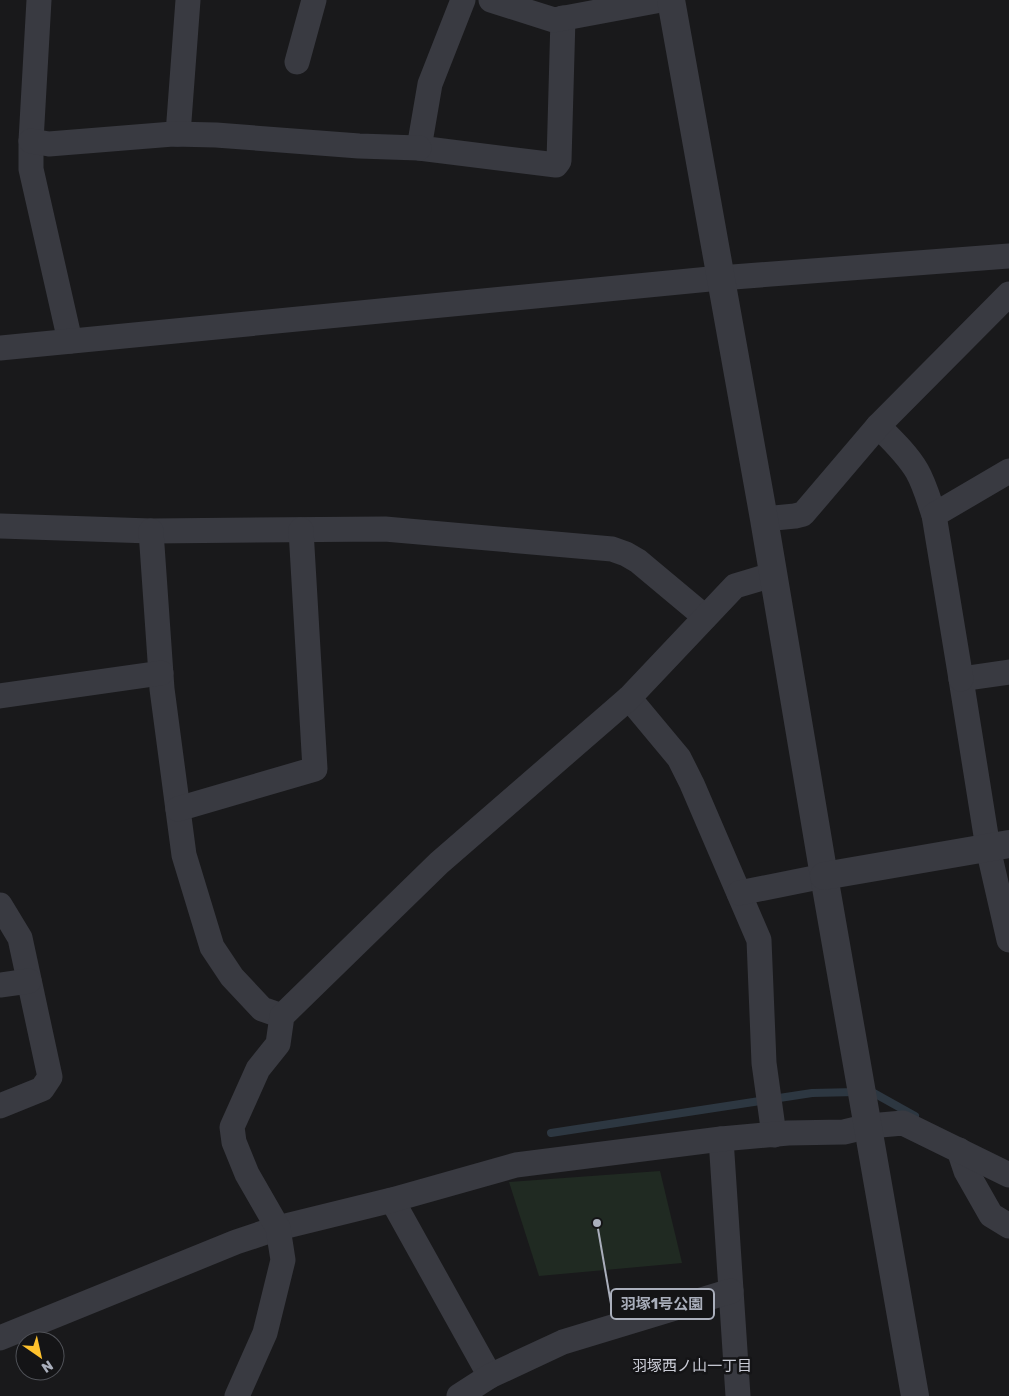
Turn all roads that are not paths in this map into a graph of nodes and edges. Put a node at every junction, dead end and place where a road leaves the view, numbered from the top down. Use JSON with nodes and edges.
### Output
{"nodes":[{"id":1,"x":39,"y":0,"type":"edge"},
{"id":2,"x":188,"y":0,"type":"edge"},
{"id":3,"x":314,"y":0,"type":"edge"},
{"id":4,"x":463,"y":0,"type":"edge"},
{"id":5,"x":491,"y":0,"type":"edge"},
{"id":6,"x":661,"y":0,"type":"edge"},
{"id":7,"x":671,"y":0,"type":"edge"},
{"id":8,"x":563,"y":18,"type":"junction"},
{"id":9,"x":297,"y":62,"type":"dead end"},
{"id":10,"x":178,"y":134,"type":"junction"},
{"id":11,"x":31,"y":141,"type":"junction"},
{"id":12,"x":419,"y":148,"type":"junction"},
{"id":13,"x":1009,"y":256,"type":"edge"},
{"id":14,"x":720,"y":278,"type":"junction"},
{"id":15,"x":1009,"y":294,"type":"edge"},
{"id":16,"x":70,"y":341,"type":"junction"},
{"id":17,"x":0,"y":348,"type":"edge"},
{"id":18,"x":878,"y":426,"type":"junction"},
{"id":19,"x":1009,"y":471,"type":"edge"},
{"id":20,"x":934,"y":515,"type":"junction"},
{"id":21,"x":764,"y":518,"type":"junction"},
{"id":22,"x":0,"y":526,"type":"edge"},
{"id":23,"x":301,"y":530,"type":"junction"},
{"id":24,"x":151,"y":531,"type":"junction"},
{"id":25,"x":772,"y":575,"type":"junction"},
{"id":26,"x":705,"y":617,"type":"junction"},
{"id":27,"x":1009,"y":672,"type":"edge"},
{"id":28,"x":161,"y":673,"type":"junction"},
{"id":29,"x":961,"y":679,"type":"junction"},
{"id":30,"x":0,"y":696,"type":"edge"},
{"id":31,"x":629,"y":698,"type":"junction"},
{"id":32,"x":178,"y":809,"type":"junction"},
{"id":33,"x":998,"y":846,"type":"edge"},
{"id":34,"x":824,"y":876,"type":"junction"},
{"id":35,"x":739,"y":893,"type":"junction"},
{"id":36,"x":0,"y":905,"type":"edge"},
{"id":37,"x":1009,"y":940,"type":"edge"},
{"id":38,"x":29,"y":980,"type":"junction"},
{"id":39,"x":0,"y":985,"type":"edge"},
{"id":40,"x":282,"y":1016,"type":"junction"},
{"id":41,"x":0,"y":1106,"type":"edge"},
{"id":42,"x":869,"y":1126,"type":"junction"},
{"id":43,"x":774,"y":1134,"type":"junction"},
{"id":44,"x":721,"y":1139,"type":"junction"},
{"id":45,"x":959,"y":1150,"type":"junction"},
{"id":46,"x":1009,"y":1174,"type":"edge"},
{"id":47,"x":392,"y":1200,"type":"junction"},
{"id":48,"x":1009,"y":1226,"type":"edge"},
{"id":49,"x":278,"y":1228,"type":"junction"},
{"id":50,"x":731,"y":1291,"type":"junction"},
{"id":51,"x":0,"y":1338,"type":"edge"},
{"id":52,"x":490,"y":1376,"type":"junction"},
{"id":53,"x":237,"y":1396,"type":"edge"},
{"id":54,"x":459,"y":1396,"type":"edge"},
{"id":55,"x":738,"y":1396,"type":"edge"},
{"id":56,"x":915,"y":1396,"type":"edge"}],
"edges":[{"from":1,"to":11,"type":"street"},
{"from":2,"to":10,"type":"street"},
{"from":3,"to":9,"type":"street"},
{"from":4,"to":12,"type":"street"},
{"from":5,"to":8,"type":"street"},
{"from":6,"to":8,"type":"street"},
{"from":7,"to":14,"type":"street"},
{"from":8,"to":12,"type":"street"},
{"from":10,"to":11,"type":"street"},
{"from":10,"to":12,"type":"street"},
{"from":11,"to":16,"type":"street"},
{"from":13,"to":14,"type":"street"},
{"from":14,"to":16,"type":"street"},
{"from":14,"to":21,"type":"street"},
{"from":15,"to":18,"type":"street"},
{"from":16,"to":17,"type":"street"},
{"from":18,"to":20,"type":"street"},
{"from":18,"to":21,"type":"street"},
{"from":19,"to":20,"type":"street"},
{"from":20,"to":29,"type":"street"},
{"from":21,"to":25,"type":"street"},
{"from":22,"to":24,"type":"street"},
{"from":23,"to":24,"type":"street"},
{"from":23,"to":26,"type":"street"},
{"from":23,"to":32,"type":"street"},
{"from":24,"to":28,"type":"street"},
{"from":25,"to":26,"type":"street"},
{"from":25,"to":34,"type":"street"},
{"from":26,"to":31,"type":"street"},
{"from":27,"to":29,"type":"street"},
{"from":28,"to":30,"type":"street"},
{"from":28,"to":32,"type":"street"},
{"from":29,"to":33,"type":"street"},
{"from":31,"to":35,"type":"street"},
{"from":31,"to":40,"type":"street"},
{"from":32,"to":40,"type":"street"},
{"from":33,"to":34,"type":"street"},
{"from":33,"to":37,"type":"street"},
{"from":34,"to":35,"type":"street"},
{"from":34,"to":42,"type":"street"},
{"from":35,"to":43,"type":"street"},
{"from":36,"to":38,"type":"street"},
{"from":38,"to":39,"type":"street"},
{"from":38,"to":41,"type":"street"},
{"from":40,"to":49,"type":"street"},
{"from":42,"to":43,"type":"street"},
{"from":42,"to":45,"type":"street"},
{"from":42,"to":56,"type":"street"},
{"from":43,"to":44,"type":"street"},
{"from":44,"to":47,"type":"street"},
{"from":44,"to":50,"type":"street"},
{"from":45,"to":46,"type":"street"},
{"from":45,"to":48,"type":"street"},
{"from":47,"to":49,"type":"street"},
{"from":47,"to":52,"type":"street"},
{"from":49,"to":51,"type":"street"},
{"from":49,"to":53,"type":"street"},
{"from":50,"to":52,"type":"street"},
{"from":50,"to":55,"type":"street"},
{"from":52,"to":54,"type":"street"}]}
